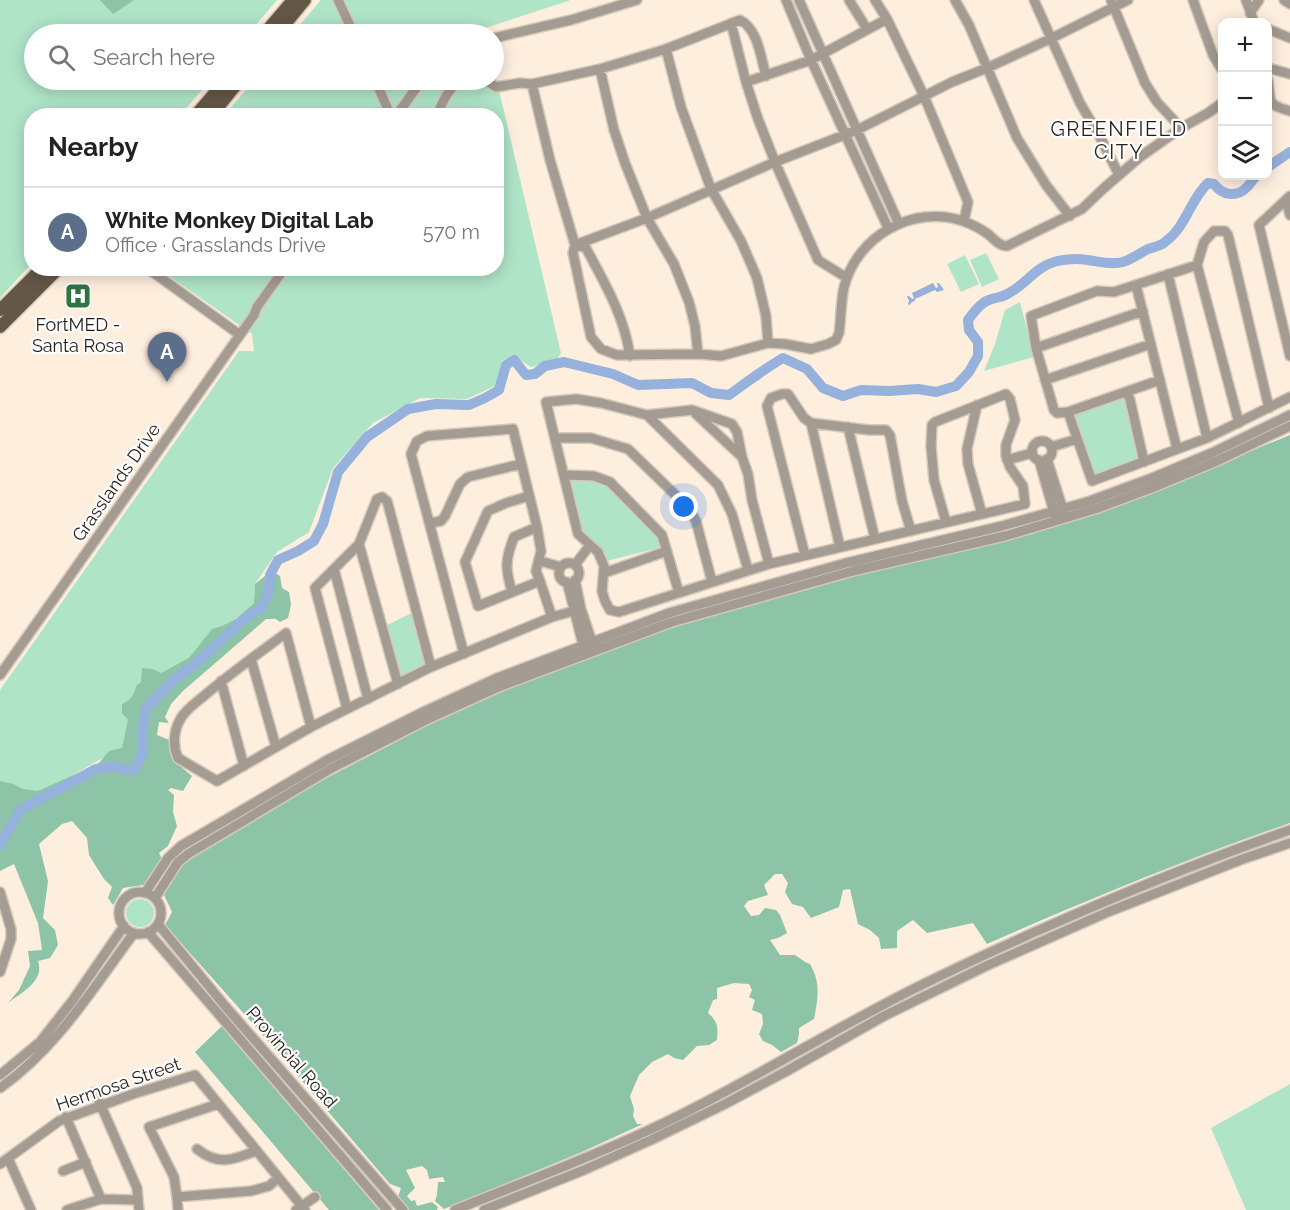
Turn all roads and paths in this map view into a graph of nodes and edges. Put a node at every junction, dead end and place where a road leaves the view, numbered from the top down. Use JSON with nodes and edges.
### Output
{"nodes":[{"id":1,"x":293,"y":0,"type":"edge"},
{"id":2,"x":305,"y":0,"type":"edge"},
{"id":3,"x":338,"y":0,"type":"edge"},
{"id":4,"x":637,"y":0,"type":"edge"},
{"id":5,"x":786,"y":0,"type":"edge"},
{"id":6,"x":799,"y":0,"type":"edge"},
{"id":7,"x":849,"y":0,"type":"edge"},
{"id":8,"x":875,"y":0,"type":"edge"},
{"id":9,"x":955,"y":0,"type":"edge"},
{"id":10,"x":1034,"y":0,"type":"edge"},
{"id":11,"x":1128,"y":0,"type":"edge"},
{"id":12,"x":1194,"y":0,"type":"edge"},
{"id":13,"x":1246,"y":0,"type":"edge"},
{"id":14,"x":1258,"y":0,"type":"edge"},
{"id":15,"x":1284,"y":0,"type":"edge"},
{"id":16,"x":1290,"y":3,"type":"edge"},
{"id":17,"x":1112,"y":4,"type":"edge"},
{"id":18,"x":1252,"y":18,"type":"edge"},
{"id":19,"x":887,"y":19,"type":"junction"},
{"id":20,"x":731,"y":23,"type":"junction"},
{"id":21,"x":273,"y":24,"type":"edge"},
{"id":22,"x":285,"y":24,"type":"edge"},
{"id":23,"x":349,"y":24,"type":"edge"},
{"id":24,"x":867,"y":29,"type":"junction"},
{"id":25,"x":1272,"y":31,"type":"edge"},
{"id":26,"x":504,"y":36,"type":"edge"},
{"id":27,"x":1052,"y":38,"type":"junction"},
{"id":28,"x":1290,"y":38,"type":"edge"},
{"id":29,"x":666,"y":49,"type":"junction"},
{"id":30,"x":824,"y":55,"type":"junction"},
{"id":31,"x":811,"y":60,"type":"junction"},
{"id":32,"x":1218,"y":63,"type":"edge"},
{"id":33,"x":987,"y":68,"type":"junction"},
{"id":34,"x":600,"y":69,"type":"junction"},
{"id":35,"x":1272,"y":69,"type":"edge"},
{"id":36,"x":1290,"y":74,"type":"edge"},
{"id":37,"x":766,"y":76,"type":"junction"},
{"id":38,"x":746,"y":82,"type":"junction"},
{"id":39,"x":532,"y":84,"type":"junction"},
{"id":40,"x":504,"y":86,"type":"edge"},
{"id":41,"x":217,"y":90,"type":"edge"},
{"id":42,"x":232,"y":90,"type":"edge"},
{"id":43,"x":379,"y":90,"type":"edge"},
{"id":44,"x":415,"y":90,"type":"edge"},
{"id":45,"x":450,"y":90,"type":"edge"},
{"id":46,"x":924,"y":96,"type":"junction"},
{"id":47,"x":1272,"y":103,"type":"edge"},
{"id":48,"x":1218,"y":106,"type":"edge"},
{"id":49,"x":202,"y":108,"type":"edge"},
{"id":50,"x":217,"y":108,"type":"edge"},
{"id":51,"x":387,"y":108,"type":"edge"},
{"id":52,"x":402,"y":108,"type":"edge"},
{"id":53,"x":440,"y":108,"type":"edge"},
{"id":54,"x":1290,"y":111,"type":"edge"},
{"id":55,"x":1181,"y":128,"type":"junction"},
{"id":56,"x":857,"y":130,"type":"junction"},
{"id":57,"x":846,"y":135,"type":"junction"},
{"id":58,"x":775,"y":162,"type":"junction"},
{"id":59,"x":1119,"y":175,"type":"junction"},
{"id":60,"x":711,"y":189,"type":"junction"},
{"id":61,"x":1288,"y":198,"type":"edge"},
{"id":62,"x":1290,"y":215,"type":"edge"},
{"id":63,"x":1070,"y":216,"type":"junction"},
{"id":64,"x":647,"y":218,"type":"junction"},
{"id":65,"x":964,"y":221,"type":"junction"},
{"id":66,"x":899,"y":224,"type":"junction"},
{"id":67,"x":888,"y":228,"type":"junction"},
{"id":68,"x":576,"y":245,"type":"junction"},
{"id":69,"x":1197,"y":265,"type":"junction"},
{"id":70,"x":1168,"y":274,"type":"junction"},
{"id":71,"x":34,"y":276,"type":"edge"},
{"id":72,"x":51,"y":276,"type":"edge"},
{"id":73,"x":158,"y":276,"type":"edge"},
{"id":74,"x":279,"y":276,"type":"edge"},
{"id":75,"x":847,"y":278,"type":"junction"},
{"id":76,"x":1136,"y":285,"type":"junction"},
{"id":77,"x":0,"y":310,"type":"edge"},
{"id":78,"x":1143,"y":311,"type":"junction"},
{"id":79,"x":0,"y":327,"type":"edge"},
{"id":80,"x":238,"y":333,"type":"junction"},
{"id":81,"x":768,"y":343,"type":"junction"},
{"id":82,"x":1151,"y":344,"type":"junction"},
{"id":83,"x":1036,"y":348,"type":"junction"},
{"id":84,"x":698,"y":354,"type":"junction"},
{"id":85,"x":630,"y":356,"type":"junction"},
{"id":86,"x":1290,"y":356,"type":"edge"},
{"id":87,"x":1045,"y":380,"type":"junction"},
{"id":88,"x":1160,"y":380,"type":"junction"},
{"id":89,"x":1128,"y":391,"type":"junction"},
{"id":90,"x":1290,"y":397,"type":"edge"},
{"id":91,"x":977,"y":405,"type":"junction"},
{"id":92,"x":1269,"y":408,"type":"junction"},
{"id":93,"x":692,"y":410,"type":"junction"},
{"id":94,"x":1068,"y":412,"type":"junction"},
{"id":95,"x":647,"y":415,"type":"junction"},
{"id":96,"x":1290,"y":415,"type":"edge"},
{"id":97,"x":811,"y":423,"type":"junction"},
{"id":98,"x":1239,"y":423,"type":"junction"},
{"id":99,"x":1290,"y":426,"type":"edge"},
{"id":100,"x":848,"y":427,"type":"junction"},
{"id":101,"x":555,"y":438,"type":"junction"},
{"id":102,"x":1207,"y":438,"type":"junction"},
{"id":103,"x":1077,"y":439,"type":"junction"},
{"id":104,"x":1052,"y":447,"type":"junction"},
{"id":105,"x":1177,"y":449,"type":"junction"},
{"id":106,"x":742,"y":457,"type":"junction"},
{"id":107,"x":1039,"y":457,"type":"junction"},
{"id":108,"x":1007,"y":460,"type":"junction"},
{"id":109,"x":1144,"y":462,"type":"junction"},
{"id":110,"x":521,"y":464,"type":"junction"},
{"id":111,"x":564,"y":475,"type":"junction"},
{"id":112,"x":529,"y":496,"type":"junction"},
{"id":113,"x":982,"y":514,"type":"junction"},
{"id":114,"x":1060,"y":515,"type":"junction"},
{"id":115,"x":946,"y":522,"type":"junction"},
{"id":116,"x":430,"y":523,"type":"junction"},
{"id":117,"x":537,"y":527,"type":"junction"},
{"id":118,"x":911,"y":531,"type":"junction"},
{"id":119,"x":875,"y":539,"type":"junction"},
{"id":120,"x":359,"y":544,"type":"junction"},
{"id":121,"x":590,"y":545,"type":"junction"},
{"id":122,"x":840,"y":547,"type":"junction"},
{"id":123,"x":667,"y":551,"type":"junction"},
{"id":124,"x":806,"y":555,"type":"junction"},
{"id":125,"x":540,"y":561,"type":"junction"},
{"id":126,"x":769,"y":564,"type":"junction"},
{"id":127,"x":575,"y":565,"type":"junction"},
{"id":128,"x":561,"y":567,"type":"junction"},
{"id":129,"x":334,"y":569,"type":"junction"},
{"id":130,"x":748,"y":570,"type":"junction"},
{"id":131,"x":604,"y":573,"type":"junction"},
{"id":132,"x":540,"y":581,"type":"junction"},
{"id":133,"x":571,"y":581,"type":"junction"},
{"id":134,"x":712,"y":582,"type":"junction"},
{"id":135,"x":512,"y":592,"type":"junction"},
{"id":136,"x":679,"y":593,"type":"junction"},
{"id":137,"x":578,"y":610,"type":"junction"},
{"id":138,"x":552,"y":617,"type":"junction"},
{"id":139,"x":589,"y":648,"type":"junction"},
{"id":140,"x":464,"y":654,"type":"junction"},
{"id":141,"x":251,"y":659,"type":"junction"},
{"id":142,"x":0,"y":665,"type":"edge"},
{"id":143,"x":431,"y":667,"type":"junction"},
{"id":144,"x":0,"y":675,"type":"edge"},
{"id":145,"x":220,"y":681,"type":"junction"},
{"id":146,"x":398,"y":684,"type":"junction"},
{"id":147,"x":368,"y":699,"type":"junction"},
{"id":148,"x":347,"y":709,"type":"junction"},
{"id":149,"x":311,"y":727,"type":"junction"},
{"id":150,"x":276,"y":747,"type":"junction"},
{"id":151,"x":244,"y":766,"type":"junction"},
{"id":152,"x":1290,"y":830,"type":"edge"},
{"id":153,"x":1290,"y":843,"type":"edge"},
{"id":154,"x":0,"y":892,"type":"edge"},
{"id":155,"x":145,"y":893,"type":"junction"},
{"id":156,"x":155,"y":898,"type":"junction"},
{"id":157,"x":4,"y":917,"type":"edge"},
{"id":158,"x":158,"y":924,"type":"junction"},
{"id":159,"x":124,"y":926,"type":"junction"},
{"id":160,"x":148,"y":932,"type":"junction"},
{"id":161,"x":134,"y":933,"type":"junction"},
{"id":162,"x":0,"y":972,"type":"edge"},
{"id":163,"x":0,"y":1075,"type":"edge"},
{"id":164,"x":0,"y":1089,"type":"edge"},
{"id":165,"x":95,"y":1092,"type":"dead end"},
{"id":166,"x":722,"y":1099,"type":"junction"},
{"id":167,"x":218,"y":1104,"type":"junction"},
{"id":168,"x":100,"y":1106,"type":"junction"},
{"id":169,"x":66,"y":1118,"type":"junction"},
{"id":170,"x":197,"y":1149,"type":"dead end"},
{"id":171,"x":256,"y":1151,"type":"junction"},
{"id":172,"x":580,"y":1160,"type":"junction"},
{"id":173,"x":4,"y":1161,"type":"edge"},
{"id":174,"x":86,"y":1162,"type":"junction"},
{"id":175,"x":365,"y":1167,"type":"junction"},
{"id":176,"x":584,"y":1170,"type":"junction"},
{"id":177,"x":63,"y":1171,"type":"dead end"},
{"id":178,"x":356,"y":1174,"type":"junction"},
{"id":179,"x":278,"y":1178,"type":"junction"},
{"id":180,"x":177,"y":1197,"type":"junction"},
{"id":181,"x":315,"y":1197,"type":"dead end"},
{"id":182,"x":101,"y":1199,"type":"junction"},
{"id":183,"x":139,"y":1205,"type":"edge"},
{"id":184,"x":301,"y":1209,"type":"edge"},
{"id":185,"x":31,"y":1210,"type":"edge"},
{"id":186,"x":67,"y":1210,"type":"edge"},
{"id":187,"x":178,"y":1210,"type":"edge"},
{"id":188,"x":387,"y":1210,"type":"edge"},
{"id":189,"x":403,"y":1210,"type":"edge"},
{"id":190,"x":455,"y":1210,"type":"edge"},
{"id":191,"x":484,"y":1210,"type":"edge"}],
"edges":[{"from":1,"to":21,"type":"main road"},
{"from":2,"to":22,"type":"main road"},
{"from":3,"to":23,"type":"street"},
{"from":4,"to":26,"type":"street"},
{"from":5,"to":31,"type":"street"},
{"from":6,"to":30,"type":"street"},
{"from":7,"to":24,"type":"street"},
{"from":8,"to":19,"type":"street"},
{"from":9,"to":33,"type":"street"},
{"from":10,"to":27,"type":"street"},
{"from":11,"to":17,"type":"street"},
{"from":12,"to":32,"type":"street"},
{"from":13,"to":18,"type":"street"},
{"from":14,"to":18,"type":"street"},
{"from":15,"to":16,"type":"street"},
{"from":17,"to":27,"type":"street"},
{"from":17,"to":55,"type":"street"},
{"from":19,"to":24,"type":"street"},
{"from":19,"to":46,"type":"street"},
{"from":20,"to":29,"type":"street"},
{"from":20,"to":37,"type":"street"},
{"from":20,"to":38,"type":"street"},
{"from":24,"to":30,"type":"street"},
{"from":25,"to":28,"type":"street"},
{"from":27,"to":33,"type":"street"},
{"from":27,"to":59,"type":"street"},
{"from":29,"to":34,"type":"street"},
{"from":29,"to":60,"type":"street"},
{"from":30,"to":31,"type":"street"},
{"from":30,"to":56,"type":"street"},
{"from":31,"to":37,"type":"street"},
{"from":31,"to":57,"type":"street"},
{"from":33,"to":46,"type":"street"},
{"from":33,"to":63,"type":"street"},
{"from":34,"to":39,"type":"street"},
{"from":34,"to":64,"type":"street"},
{"from":35,"to":36,"type":"street"},
{"from":37,"to":38,"type":"street"},
{"from":38,"to":58,"type":"street"},
{"from":39,"to":40,"type":"street"},
{"from":39,"to":68,"type":"street"},
{"from":41,"to":49,"type":"main road"},
{"from":42,"to":50,"type":"main road"},
{"from":43,"to":51,"type":"street"},
{"from":44,"to":52,"type":"street"},
{"from":45,"to":53,"type":"street"},
{"from":46,"to":56,"type":"street"},
{"from":46,"to":65,"type":"street"},
{"from":47,"to":54,"type":"street"},
{"from":48,"to":55,"type":"street"},
{"from":55,"to":59,"type":"street"},
{"from":56,"to":57,"type":"street"},
{"from":56,"to":66,"type":"street"},
{"from":57,"to":58,"type":"street"},
{"from":57,"to":67,"type":"street"},
{"from":58,"to":60,"type":"street"},
{"from":58,"to":75,"type":"street"},
{"from":59,"to":63,"type":"street"},
{"from":60,"to":64,"type":"street"},
{"from":60,"to":81,"type":"street"},
{"from":61,"to":62,"type":"street"},
{"from":61,"to":86,"type":"street"},
{"from":63,"to":65,"type":"street"},
{"from":64,"to":68,"type":"street"},
{"from":64,"to":84,"type":"street"},
{"from":65,"to":66,"type":"street"},
{"from":66,"to":67,"type":"street"},
{"from":67,"to":75,"type":"street"},
{"from":68,"to":85,"type":"street"},
{"from":68,"to":85,"type":"street"},
{"from":69,"to":70,"type":"street"},
{"from":69,"to":92,"type":"street"},
{"from":69,"to":98,"type":"street"},
{"from":70,"to":76,"type":"street"},
{"from":70,"to":102,"type":"street"},
{"from":71,"to":77,"type":"main road"},
{"from":72,"to":79,"type":"main road"},
{"from":73,"to":80,"type":"street"},
{"from":74,"to":80,"type":"street","name":"Grasslands Drive"},
{"from":75,"to":81,"type":"street"},
{"from":76,"to":78,"type":"street"},
{"from":76,"to":83,"type":"street"},
{"from":78,"to":82,"type":"street"},
{"from":78,"to":83,"type":"street"},
{"from":80,"to":142,"type":"street","name":"Grasslands Drive"},
{"from":80,"to":144,"type":"street","name":"Grasslands Drive"},
{"from":81,"to":84,"type":"street"},
{"from":82,"to":87,"type":"street"},
{"from":82,"to":88,"type":"street"},
{"from":83,"to":87,"type":"street"},
{"from":84,"to":85,"type":"street"},
{"from":87,"to":94,"type":"street"},
{"from":88,"to":89,"type":"street"},
{"from":88,"to":105,"type":"street"},
{"from":89,"to":94,"type":"street"},
{"from":89,"to":109,"type":"street"},
{"from":90,"to":92,"type":"street"},
{"from":91,"to":108,"type":"street"},
{"from":91,"to":113,"type":"street"},
{"from":91,"to":115,"type":"street"},
{"from":92,"to":98,"type":"street"},
{"from":93,"to":95,"type":"street"},
{"from":93,"to":106,"type":"street"},
{"from":93,"to":106,"type":"street"},
{"from":94,"to":103,"type":"street"},
{"from":95,"to":101,"type":"street"},
{"from":95,"to":130,"type":"street"},
{"from":96,"to":114,"type":"street"},
{"from":97,"to":100,"type":"street"},
{"from":97,"to":122,"type":"street"},
{"from":97,"to":124,"type":"street"},
{"from":98,"to":102,"type":"street"},
{"from":99,"to":114,"type":"street"},
{"from":100,"to":118,"type":"street"},
{"from":100,"to":119,"type":"street"},
{"from":101,"to":111,"type":"street"},
{"from":101,"to":134,"type":"street"},
{"from":102,"to":105,"type":"street"},
{"from":103,"to":104,"type":"street"},
{"from":103,"to":109,"type":"street"},
{"from":104,"to":107,"type":"street"},
{"from":104,"to":107,"type":"street"},
{"from":105,"to":109,"type":"street"},
{"from":106,"to":126,"type":"street"},
{"from":107,"to":108,"type":"street"},
{"from":107,"to":114,"type":"street"},
{"from":108,"to":113,"type":"street"},
{"from":110,"to":112,"type":"street"},
{"from":110,"to":116,"type":"street"},
{"from":110,"to":116,"type":"street"},
{"from":111,"to":121,"type":"street"},
{"from":111,"to":123,"type":"street"},
{"from":112,"to":117,"type":"street"},
{"from":112,"to":135,"type":"street"},
{"from":113,"to":115,"type":"street"},
{"from":114,"to":139,"type":"street"},
{"from":115,"to":118,"type":"street"},
{"from":116,"to":140,"type":"street"},
{"from":117,"to":125,"type":"street"},
{"from":117,"to":135,"type":"street"},
{"from":118,"to":119,"type":"street"},
{"from":119,"to":122,"type":"street"},
{"from":120,"to":129,"type":"street"},
{"from":120,"to":143,"type":"street"},
{"from":120,"to":146,"type":"street"},
{"from":121,"to":127,"type":"street"},
{"from":121,"to":131,"type":"street"},
{"from":122,"to":124,"type":"street"},
{"from":123,"to":131,"type":"street"},
{"from":123,"to":136,"type":"street"},
{"from":124,"to":126,"type":"street"},
{"from":125,"to":128,"type":"street"},
{"from":125,"to":132,"type":"street"},
{"from":126,"to":130,"type":"street"},
{"from":127,"to":128,"type":"street"},
{"from":127,"to":133,"type":"street"},
{"from":128,"to":133,"type":"street"},
{"from":129,"to":147,"type":"street"},
{"from":129,"to":148,"type":"street"},
{"from":130,"to":134,"type":"street"},
{"from":131,"to":136,"type":"street"},
{"from":132,"to":135,"type":"street"},
{"from":132,"to":138,"type":"street"},
{"from":133,"to":137,"type":"street"},
{"from":134,"to":136,"type":"street"},
{"from":137,"to":138,"type":"street"},
{"from":137,"to":139,"type":"street"},
{"from":138,"to":140,"type":"street"},
{"from":139,"to":155,"type":"street"},
{"from":139,"to":156,"type":"street"},
{"from":140,"to":143,"type":"street"},
{"from":141,"to":145,"type":"street"},
{"from":141,"to":149,"type":"street"},
{"from":141,"to":150,"type":"street"},
{"from":143,"to":146,"type":"street"},
{"from":145,"to":151,"type":"street"},
{"from":145,"to":151,"type":"street"},
{"from":146,"to":147,"type":"street"},
{"from":147,"to":148,"type":"street"},
{"from":148,"to":149,"type":"street"},
{"from":149,"to":150,"type":"street"},
{"from":150,"to":151,"type":"street"},
{"from":152,"to":166,"type":"street"},
{"from":153,"to":166,"type":"street"},
{"from":154,"to":157,"type":"street"},
{"from":155,"to":156,"type":"street"},
{"from":155,"to":159,"type":"street"},
{"from":156,"to":158,"type":"street"},
{"from":157,"to":162,"type":"street"},
{"from":158,"to":160,"type":"street"},
{"from":158,"to":175,"type":"street","name":"Provincial Road"},
{"from":159,"to":161,"type":"street"},
{"from":159,"to":163,"type":"street"},
{"from":160,"to":161,"type":"street"},
{"from":160,"to":178,"type":"street","name":"Provincial Road"},
{"from":161,"to":164,"type":"street"},
{"from":165,"to":168,"type":"street"},
{"from":166,"to":172,"type":"street"},
{"from":166,"to":176,"type":"street"},
{"from":167,"to":168,"type":"street","name":"Hermosa Street"},
{"from":167,"to":171,"type":"street","name":"Hermosa Street"},
{"from":167,"to":180,"type":"street"},
{"from":168,"to":169,"type":"street","name":"Hermosa Street"},
{"from":168,"to":183,"type":"street"},
{"from":169,"to":173,"type":"street","name":"Hermosa Street"},
{"from":169,"to":174,"type":"street"},
{"from":170,"to":171,"type":"street"},
{"from":171,"to":179,"type":"street","name":"Hermosa Street"},
{"from":172,"to":176,"type":"street"},
{"from":172,"to":190,"type":"street"},
{"from":173,"to":185,"type":"street"},
{"from":174,"to":177,"type":"street"},
{"from":174,"to":182,"type":"street"},
{"from":175,"to":178,"type":"street"},
{"from":175,"to":189,"type":"street","name":"Provincial Road"},
{"from":176,"to":191,"type":"street"},
{"from":178,"to":188,"type":"street","name":"Provincial Road"},
{"from":179,"to":180,"type":"street"},
{"from":179,"to":184,"type":"street","name":"Hermosa Street"},
{"from":180,"to":187,"type":"street"},
{"from":181,"to":184,"type":"street"},
{"from":182,"to":183,"type":"street"},
{"from":182,"to":186,"type":"street"}]}
